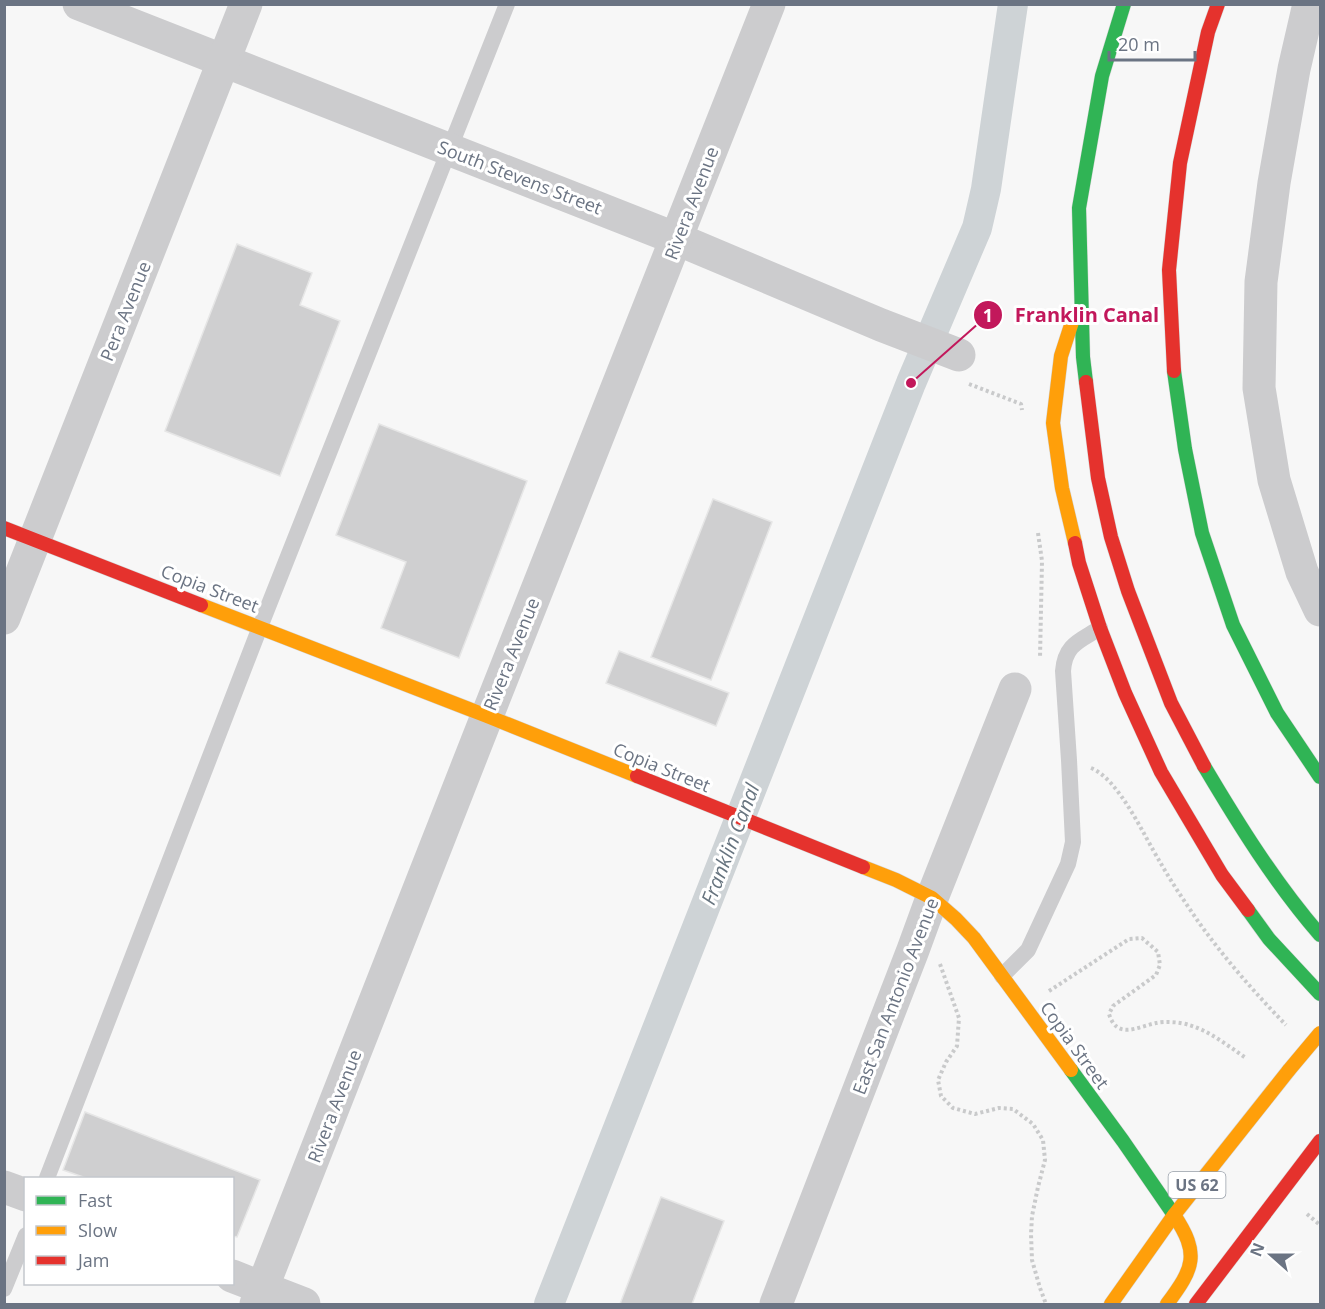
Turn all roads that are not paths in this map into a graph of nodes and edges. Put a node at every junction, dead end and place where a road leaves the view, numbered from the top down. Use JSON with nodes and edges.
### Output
{"nodes":[{"id":1,"x":79,"y":4,"type":"edge"},
{"id":2,"x":246,"y":4,"type":"edge"},
{"id":3,"x":507,"y":4,"type":"edge"},
{"id":4,"x":769,"y":4,"type":"edge"},
{"id":5,"x":1124,"y":4,"type":"edge"},
{"id":6,"x":1218,"y":4,"type":"edge"},
{"id":7,"x":1309,"y":4,"type":"edge"},
{"id":8,"x":223,"y":62,"type":"junction"},
{"id":9,"x":450,"y":150,"type":"junction"},
{"id":10,"x":677,"y":239,"type":"junction"},
{"id":11,"x":1082,"y":294,"type":"junction"},
{"id":12,"x":964,"y":370,"type":"road end"},
{"id":13,"x":4,"y":528,"type":"edge"},
{"id":14,"x":35,"y":540,"type":"junction"},
{"id":15,"x":1320,"y":610,"type":"edge"},
{"id":16,"x":4,"y":618,"type":"edge"},
{"id":17,"x":260,"y":627,"type":"junction"},
{"id":18,"x":1100,"y":628,"type":"junction"},
{"id":19,"x":1015,"y":689,"type":"dead end"},
{"id":20,"x":487,"y":717,"type":"junction"},
{"id":21,"x":1320,"y":777,"type":"edge"},
{"id":22,"x":932,"y":898,"type":"junction"},
{"id":23,"x":1320,"y":935,"type":"edge"},
{"id":24,"x":1002,"y":976,"type":"junction"},
{"id":25,"x":1320,"y":994,"type":"edge"},
{"id":26,"x":1320,"y":1033,"type":"edge"},
{"id":27,"x":1320,"y":1141,"type":"edge"},
{"id":28,"x":48,"y":1177,"type":"edge"},
{"id":29,"x":4,"y":1187,"type":"edge"},
{"id":30,"x":24,"y":1194,"type":"edge"},
{"id":31,"x":1174,"y":1215,"type":"junction"},
{"id":32,"x":24,"y":1240,"type":"edge"},
{"id":33,"x":234,"y":1277,"type":"edge"},
{"id":34,"x":4,"y":1288,"type":"edge"},
{"id":35,"x":259,"y":1296,"type":"edge"},
{"id":36,"x":304,"y":1305,"type":"edge"},
{"id":37,"x":776,"y":1305,"type":"edge"},
{"id":38,"x":1111,"y":1305,"type":"edge"},
{"id":39,"x":1167,"y":1305,"type":"edge"},
{"id":40,"x":1196,"y":1305,"type":"edge"}],
"edges":[{"from":1,"to":8,"type":"street","name":"South Stevens Street"},
{"from":2,"to":8,"type":"street","name":"Pera Avenue"},
{"from":3,"to":9,"type":"lane"},
{"from":4,"to":10,"type":"street","name":"Rivera Avenue"},
{"from":5,"to":11,"type":"main road"},
{"from":6,"to":21,"type":"main road"},
{"from":7,"to":15,"type":"street"},
{"from":8,"to":9,"type":"street","name":"South Stevens Street"},
{"from":8,"to":14,"type":"street","name":"Pera Avenue"},
{"from":9,"to":10,"type":"street","name":"South Stevens Street"},
{"from":9,"to":17,"type":"lane"},
{"from":10,"to":12,"type":"street","name":"South Stevens Street"},
{"from":10,"to":20,"type":"street","name":"Rivera Avenue"},
{"from":11,"to":18,"type":"main road"},
{"from":11,"to":23,"type":"main road"},
{"from":13,"to":14,"type":"main road","name":"Copia Street"},
{"from":14,"to":16,"type":"street","name":"Pera Avenue"},
{"from":14,"to":17,"type":"main road","name":"Copia Street"},
{"from":17,"to":20,"type":"main road","name":"Copia Street"},
{"from":17,"to":28,"type":"lane"},
{"from":18,"to":24,"type":"lane"},
{"from":18,"to":25,"type":"main road"},
{"from":19,"to":22,"type":"street","name":"East San Antonio Avenue"},
{"from":20,"to":22,"type":"main road","name":"Copia Street"},
{"from":20,"to":35,"type":"street","name":"Rivera Avenue"},
{"from":22,"to":24,"type":"main road","name":"Copia Street"},
{"from":22,"to":37,"type":"street","name":"East San Antonio Avenue"},
{"from":24,"to":31,"type":"main road","name":"Copia Street"},
{"from":26,"to":31,"type":"main road","number":"US 62","bridge":true},
{"from":27,"to":40,"type":"main road"},
{"from":29,"to":30,"type":"street"},
{"from":31,"to":38,"type":"main road","number":"US 62"},
{"from":31,"to":39,"type":"main road","name":"Copia Street"},
{"from":32,"to":34,"type":"lane"},
{"from":33,"to":35,"type":"street"},
{"from":35,"to":36,"type":"street"}]}
